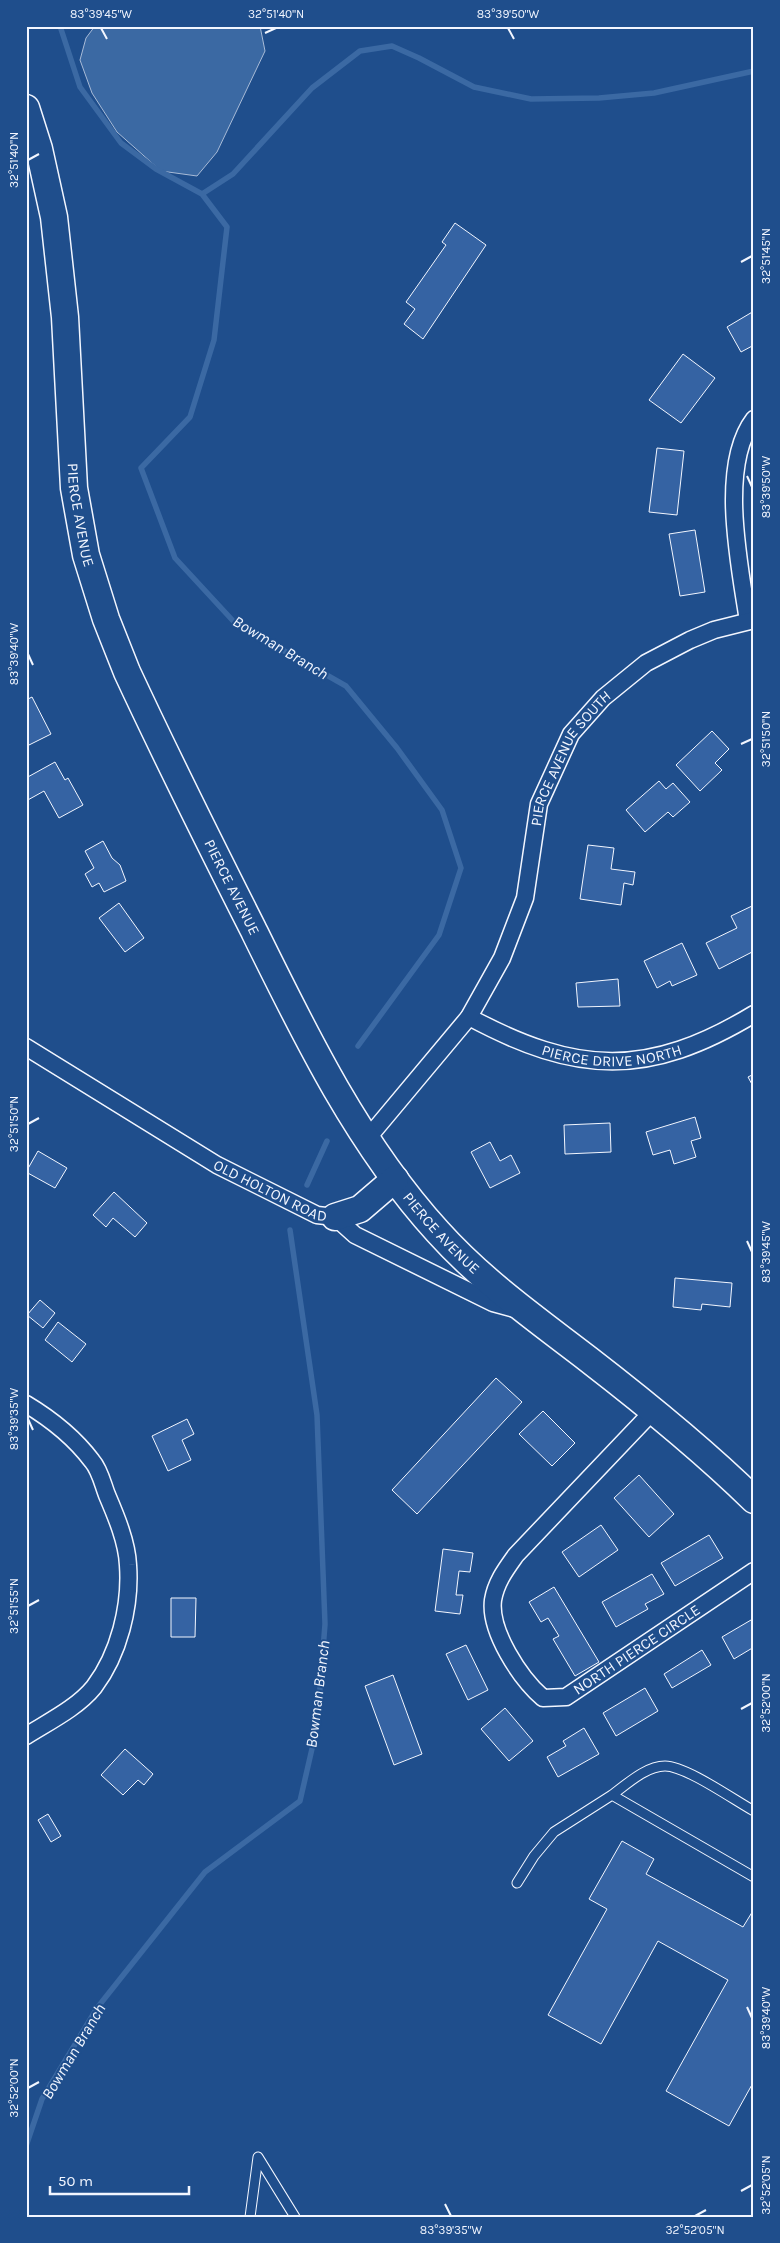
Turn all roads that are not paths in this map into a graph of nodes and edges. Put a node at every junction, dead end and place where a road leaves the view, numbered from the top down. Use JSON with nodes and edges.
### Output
{"nodes":[{"id":1,"x":26,"y":108,"type":"edge"},
{"id":2,"x":754,"y":419,"type":"edge"},
{"id":3,"x":751,"y":620,"type":"edge"},
{"id":4,"x":754,"y":1014,"type":"edge"},
{"id":5,"x":469,"y":1017,"type":"junction"},
{"id":6,"x":26,"y":1047,"type":"edge"},
{"id":7,"x":367,"y":1139,"type":"junction"},
{"id":8,"x":395,"y":1179,"type":"junction"},
{"id":9,"x":335,"y":1217,"type":"junction"},
{"id":10,"x":524,"y":1312,"type":"junction"},
{"id":11,"x":26,"y":1404,"type":"edge"},
{"id":12,"x":653,"y":1411,"type":"junction"},
{"id":13,"x":754,"y":1500,"type":"edge"},
{"id":14,"x":754,"y":1571,"type":"edge"},
{"id":15,"x":26,"y":1736,"type":"edge"},
{"id":16,"x":612,"y":1795,"type":"junction"},
{"id":17,"x":754,"y":1811,"type":"edge"},
{"id":18,"x":754,"y":1876,"type":"edge"},
{"id":19,"x":517,"y":1883,"type":"dead end"},
{"id":20,"x":250,"y":2217,"type":"edge"},
{"id":21,"x":295,"y":2217,"type":"edge"}],
"edges":[{"from":1,"to":7,"type":"main road","name":"PIERCE AVENUE"},
{"from":2,"to":3,"type":"street","name":"PIERCE AVENUE SOUTH"},
{"from":3,"to":5,"type":"street","name":"PIERCE AVENUE SOUTH"},
{"from":4,"to":5,"type":"street","name":"PIERCE DRIVE NORTH"},
{"from":5,"to":7,"type":"street","name":"PIERCE AVENUE SOUTH"},
{"from":6,"to":9,"type":"street","name":"OLD HOLTON ROAD"},
{"from":7,"to":8,"type":"main road","name":"PIERCE AVENUE"},
{"from":8,"to":9,"type":"main road"},
{"from":8,"to":10,"type":"main road","name":"PIERCE AVENUE"},
{"from":9,"to":10,"type":"street","name":"OLD HOLTON ROAD"},
{"from":10,"to":12,"type":"main road","name":"PIERCE AVENUE"},
{"from":11,"to":15,"type":"street"},
{"from":12,"to":13,"type":"main road","name":"PIERCE AVENUE"},
{"from":12,"to":14,"type":"street","name":"NORTH PIERCE CIRCLE"},
{"from":16,"to":17,"type":"lane"},
{"from":16,"to":18,"type":"lane"},
{"from":16,"to":19,"type":"lane"},
{"from":20,"to":21,"type":"lane"}]}
